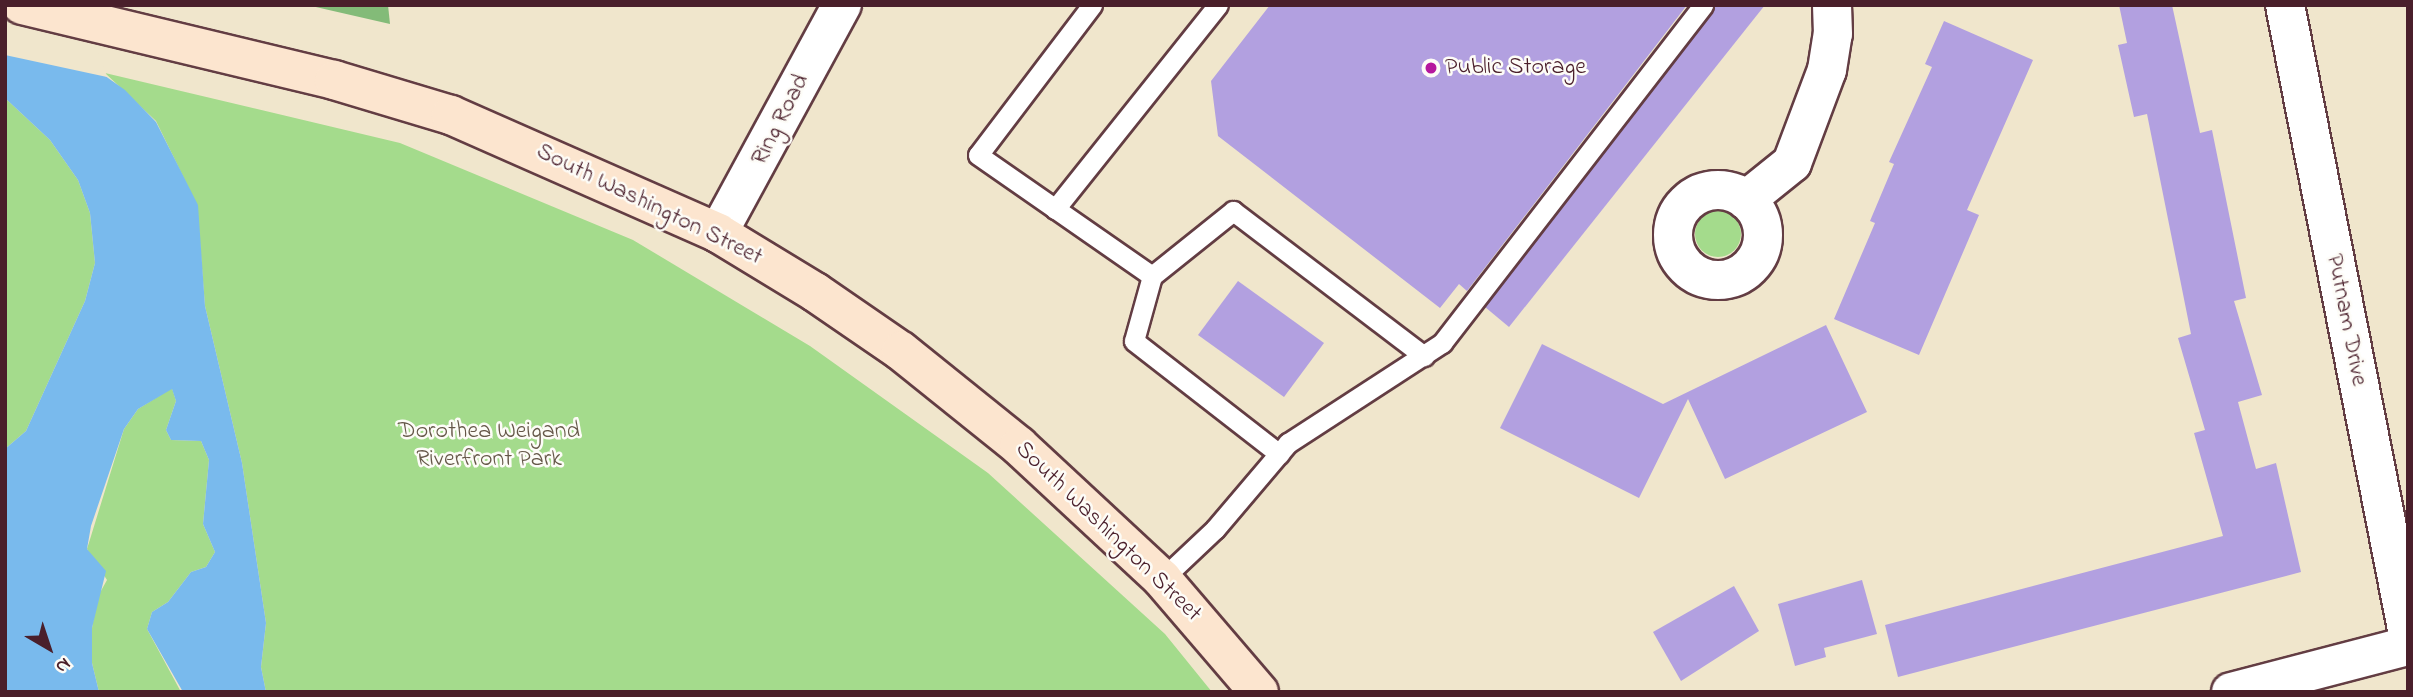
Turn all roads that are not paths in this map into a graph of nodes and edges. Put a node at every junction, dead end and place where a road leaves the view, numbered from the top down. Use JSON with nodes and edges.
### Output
{"nodes":[{"id":1,"x":22,"y":5,"type":"edge"},
{"id":2,"x":842,"y":5,"type":"edge"},
{"id":3,"x":1092,"y":5,"type":"edge"},
{"id":4,"x":1219,"y":5,"type":"edge"},
{"id":5,"x":1703,"y":5,"type":"edge"},
{"id":6,"x":1832,"y":5,"type":"edge"},
{"id":7,"x":2285,"y":5,"type":"edge"},
{"id":8,"x":1746,"y":200,"type":"dead end"},
{"id":9,"x":1055,"y":209,"type":"junction"},
{"id":10,"x":718,"y":233,"type":"junction"},
{"id":11,"x":1152,"y":276,"type":"junction"},
{"id":12,"x":1423,"y":356,"type":"junction"},
{"id":13,"x":1279,"y":454,"type":"junction"},
{"id":14,"x":1162,"y":579,"type":"junction"},
{"id":15,"x":2408,"y":634,"type":"edge"},
{"id":16,"x":2408,"y":646,"type":"edge"},
{"id":17,"x":1259,"y":692,"type":"edge"},
{"id":18,"x":2231,"y":692,"type":"edge"}],
"edges":[{"from":1,"to":10,"type":"main road","name":"South Washington Street"},
{"from":2,"to":10,"type":"street","name":"Ring Road"},
{"from":3,"to":9,"type":"lane"},
{"from":4,"to":9,"type":"lane"},
{"from":5,"to":12,"type":"lane"},
{"from":6,"to":8,"type":"street"},
{"from":7,"to":15,"type":"street","name":"Putnam Drive"},
{"from":9,"to":11,"type":"lane"},
{"from":10,"to":14,"type":"main road","name":"South Washington Street"},
{"from":11,"to":12,"type":"lane"},
{"from":11,"to":13,"type":"lane"},
{"from":12,"to":13,"type":"lane"},
{"from":13,"to":14,"type":"lane"},
{"from":14,"to":17,"type":"main road","name":"South Washington Street"},
{"from":16,"to":18,"type":"street"}]}
